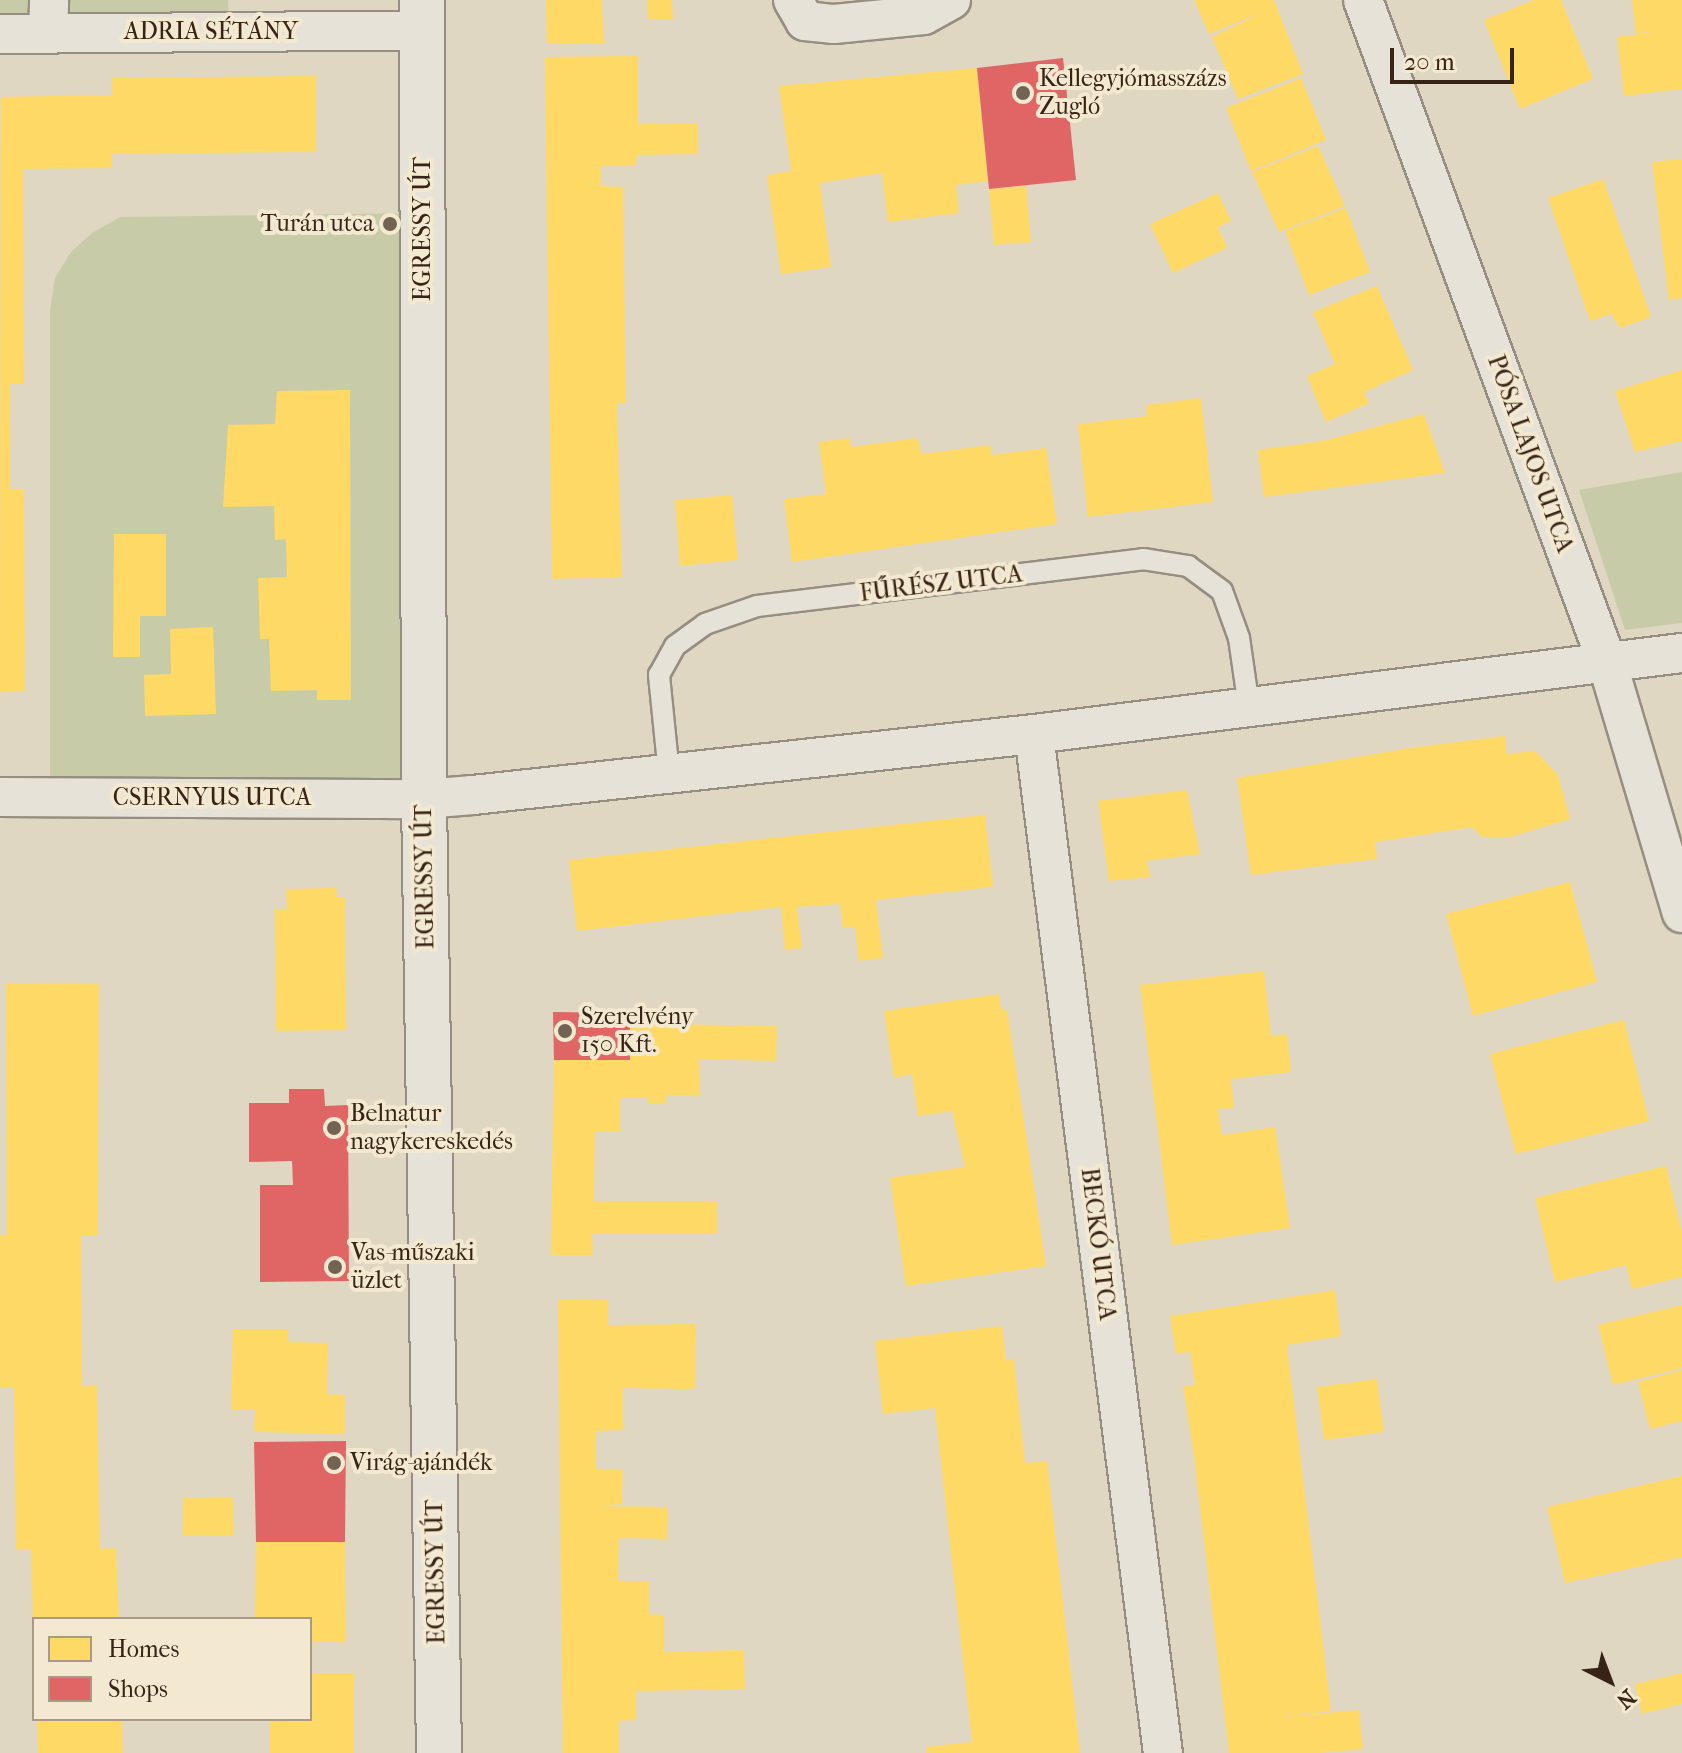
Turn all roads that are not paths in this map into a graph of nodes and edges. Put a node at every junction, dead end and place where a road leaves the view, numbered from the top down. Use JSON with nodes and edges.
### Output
{"nodes":[{"id":1,"x":793,"y":0,"type":"edge"},
{"id":2,"x":951,"y":0,"type":"edge"},
{"id":3,"x":1363,"y":0,"type":"edge"},
{"id":4,"x":422,"y":15,"type":"edge"},
{"id":5,"x":48,"y":16,"type":"edge"},
{"id":6,"x":0,"y":34,"type":"edge"},
{"id":7,"x":1682,"y":653,"type":"edge"},
{"id":8,"x":1607,"y":662,"type":"junction"},
{"id":9,"x":1249,"y":707,"type":"junction"},
{"id":10,"x":1034,"y":734,"type":"junction"},
{"id":11,"x":669,"y":774,"type":"junction"},
{"id":12,"x":0,"y":797,"type":"edge"},
{"id":13,"x":424,"y":799,"type":"junction"},
{"id":14,"x":1682,"y":913,"type":"edge"},
{"id":15,"x":439,"y":1753,"type":"edge"},
{"id":16,"x":1163,"y":1753,"type":"edge"}],
"edges":[{"from":1,"to":2,"type":"street"},
{"from":3,"to":8,"type":"street","name":"PÓSA LAJOS UTCA"},
{"from":4,"to":5,"type":"street","name":"ADRIA SÉTÁNY"},
{"from":4,"to":13,"type":"street","name":"EGRESSY ÚT"},
{"from":5,"to":6,"type":"street","name":"ADRIA SÉTÁNY"},
{"from":7,"to":8,"type":"street"},
{"from":8,"to":9,"type":"street"},
{"from":8,"to":14,"type":"street","name":"PÓSA LAJOS UTCA"},
{"from":9,"to":10,"type":"street"},
{"from":9,"to":11,"type":"lane","name":"FŰRÉSZ UTCA"},
{"from":10,"to":11,"type":"street"},
{"from":10,"to":16,"type":"street","name":"BECKÓ UTCA"},
{"from":11,"to":13,"type":"street"},
{"from":12,"to":13,"type":"street","name":"CSERNYUS UTCA"},
{"from":13,"to":15,"type":"street","name":"EGRESSY ÚT"}]}
